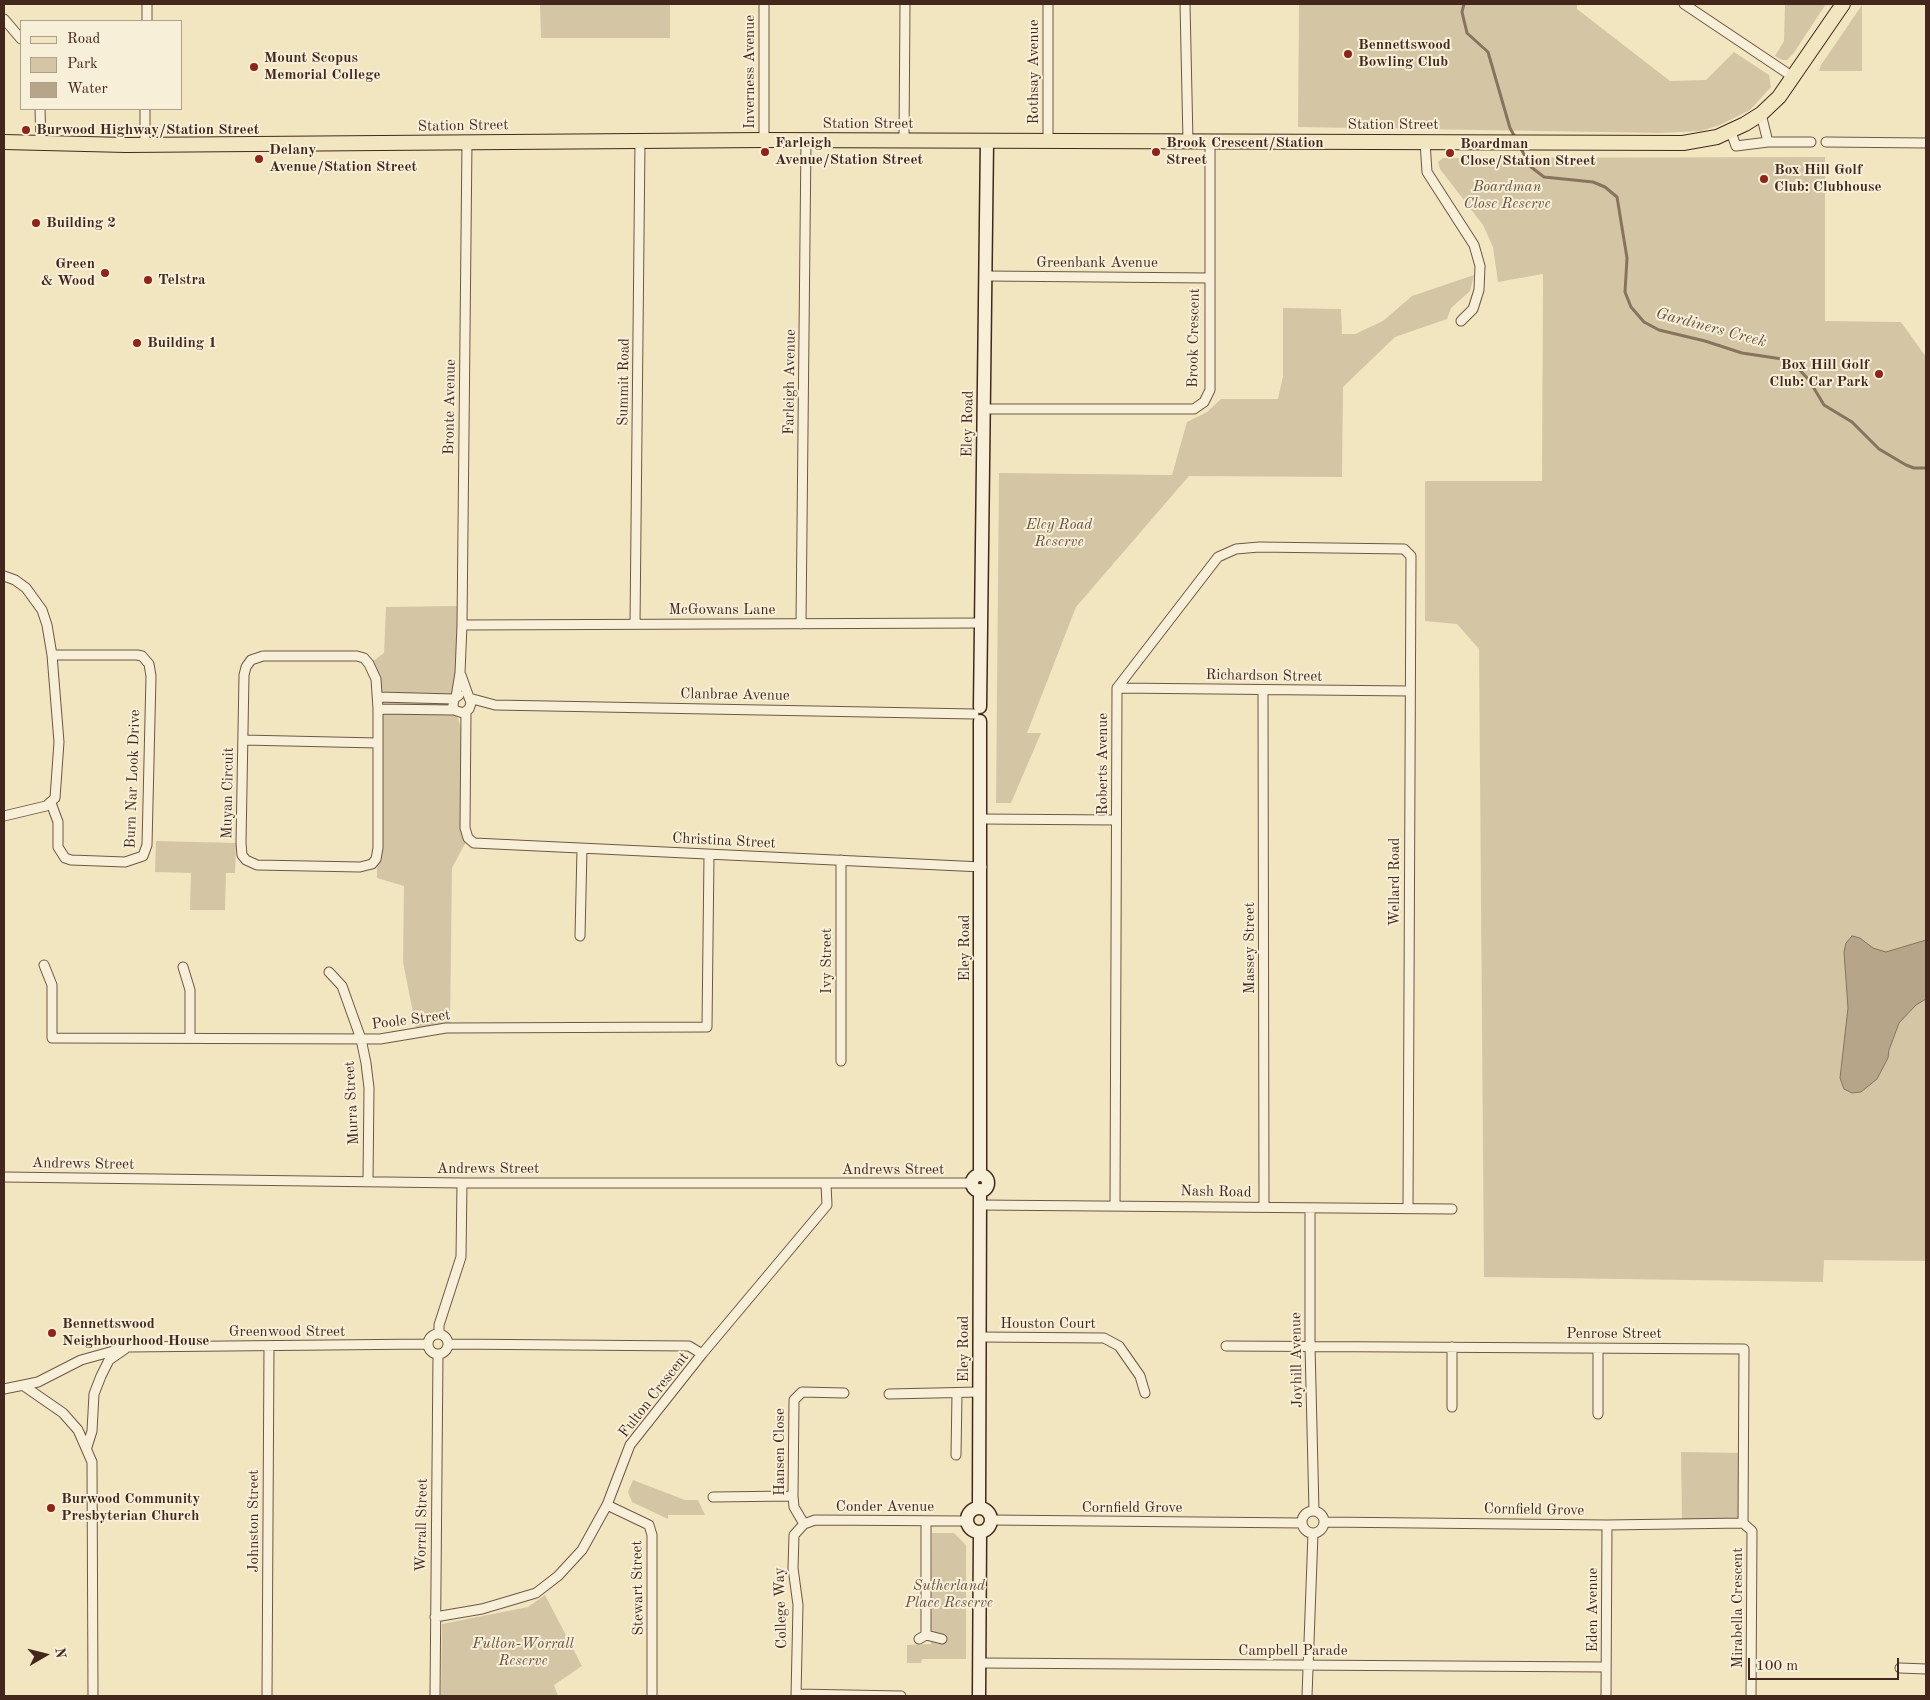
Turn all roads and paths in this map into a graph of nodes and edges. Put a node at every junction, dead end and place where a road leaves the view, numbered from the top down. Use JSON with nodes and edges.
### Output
{"nodes":[{"id":1,"x":147,"y":4,"type":"edge"},
{"id":2,"x":764,"y":4,"type":"edge"},
{"id":3,"x":905,"y":4,"type":"edge"},
{"id":4,"x":1048,"y":4,"type":"edge"},
{"id":5,"x":1185,"y":4,"type":"edge"},
{"id":6,"x":1684,"y":4,"type":"edge"},
{"id":7,"x":1843,"y":4,"type":"edge"},
{"id":8,"x":4,"y":19,"type":"edge"},
{"id":9,"x":147,"y":20,"type":"edge"},
{"id":10,"x":20,"y":38,"type":"edge"},
{"id":11,"x":1793,"y":77,"type":"junction"},
{"id":12,"x":40,"y":110,"type":"edge"},
{"id":13,"x":145,"y":110,"type":"edge"},
{"id":14,"x":1761,"y":114,"type":"junction"},
{"id":15,"x":1731,"y":132,"type":"junction"},
{"id":16,"x":764,"y":140,"type":"junction"},
{"id":17,"x":806,"y":140,"type":"junction"},
{"id":18,"x":640,"y":141,"type":"junction"},
{"id":19,"x":904,"y":141,"type":"junction"},
{"id":20,"x":987,"y":141,"type":"junction"},
{"id":21,"x":1048,"y":141,"type":"junction"},
{"id":22,"x":1188,"y":141,"type":"junction"},
{"id":23,"x":1210,"y":141,"type":"junction"},
{"id":24,"x":4,"y":142,"type":"edge"},
{"id":25,"x":41,"y":142,"type":"junction"},
{"id":26,"x":467,"y":142,"type":"junction"},
{"id":27,"x":1425,"y":142,"type":"junction"},
{"id":28,"x":1768,"y":142,"type":"junction"},
{"id":29,"x":1811,"y":142,"type":"dead end"},
{"id":30,"x":1826,"y":142,"type":"dead end"},
{"id":31,"x":1926,"y":142,"type":"edge"},
{"id":32,"x":145,"y":144,"type":"junction"},
{"id":33,"x":986,"y":276,"type":"junction"},
{"id":34,"x":1209,"y":278,"type":"junction"},
{"id":35,"x":1461,"y":321,"type":"dead end"},
{"id":36,"x":984,"y":409,"type":"junction"},
{"id":37,"x":4,"y":576,"type":"edge"},
{"id":38,"x":982,"y":622,"type":"junction"},
{"id":39,"x":635,"y":624,"type":"junction"},
{"id":40,"x":801,"y":624,"type":"junction"},
{"id":41,"x":462,"y":625,"type":"junction"},
{"id":42,"x":52,"y":655,"type":"junction"},
{"id":43,"x":460,"y":673,"type":"junction"},
{"id":44,"x":1117,"y":688,"type":"junction"},
{"id":45,"x":1263,"y":690,"type":"junction"},
{"id":46,"x":1410,"y":691,"type":"junction"},
{"id":47,"x":378,"y":697,"type":"junction"},
{"id":48,"x":468,"y":697,"type":"junction"},
{"id":49,"x":455,"y":698,"type":"junction"},
{"id":50,"x":495,"y":704,"type":"junction"},
{"id":51,"x":378,"y":709,"type":"junction"},
{"id":52,"x":461,"y":711,"type":"junction"},
{"id":53,"x":978,"y":714,"type":"junction"},
{"id":54,"x":243,"y":740,"type":"junction"},
{"id":55,"x":378,"y":743,"type":"junction"},
{"id":56,"x":51,"y":802,"type":"junction"},
{"id":57,"x":4,"y":816,"type":"edge"},
{"id":58,"x":981,"y":819,"type":"junction"},
{"id":59,"x":1116,"y":820,"type":"junction"},
{"id":60,"x":582,"y":849,"type":"junction"},
{"id":61,"x":709,"y":855,"type":"junction"},
{"id":62,"x":841,"y":860,"type":"junction"},
{"id":63,"x":982,"y":866,"type":"junction"},
{"id":64,"x":580,"y":936,"type":"dead end"},
{"id":65,"x":44,"y":964,"type":"dead end"},
{"id":66,"x":183,"y":967,"type":"dead end"},
{"id":67,"x":329,"y":972,"type":"dead end"},
{"id":68,"x":190,"y":1038,"type":"junction"},
{"id":69,"x":361,"y":1039,"type":"junction"},
{"id":70,"x":841,"y":1061,"type":"dead end"},
{"id":71,"x":4,"y":1177,"type":"edge"},
{"id":72,"x":368,"y":1181,"type":"junction"},
{"id":73,"x":462,"y":1183,"type":"junction"},
{"id":74,"x":977,"y":1183,"type":"junction"},
{"id":75,"x":826,"y":1184,"type":"junction"},
{"id":76,"x":1115,"y":1205,"type":"junction"},
{"id":77,"x":980,"y":1206,"type":"junction"},
{"id":78,"x":1264,"y":1207,"type":"junction"},
{"id":79,"x":1310,"y":1208,"type":"junction"},
{"id":80,"x":1408,"y":1208,"type":"junction"},
{"id":81,"x":1452,"y":1208,"type":"dead end"},
{"id":82,"x":439,"y":1334,"type":"junction"},
{"id":83,"x":980,"y":1337,"type":"junction"},
{"id":84,"x":428,"y":1344,"type":"junction"},
{"id":85,"x":448,"y":1344,"type":"junction"},
{"id":86,"x":1310,"y":1345,"type":"junction"},
{"id":87,"x":268,"y":1346,"type":"junction"},
{"id":88,"x":1226,"y":1346,"type":"dead end"},
{"id":89,"x":128,"y":1347,"type":"junction"},
{"id":90,"x":1452,"y":1347,"type":"junction"},
{"id":91,"x":1598,"y":1348,"type":"junction"},
{"id":92,"x":438,"y":1354,"type":"junction"},
{"id":93,"x":702,"y":1354,"type":"junction"},
{"id":94,"x":24,"y":1386,"type":"junction"},
{"id":95,"x":4,"y":1389,"type":"edge"},
{"id":96,"x":980,"y":1392,"type":"junction"},
{"id":97,"x":1145,"y":1392,"type":"dead end"},
{"id":98,"x":844,"y":1393,"type":"dead end"},
{"id":99,"x":890,"y":1394,"type":"dead end"},
{"id":100,"x":957,"y":1394,"type":"junction"},
{"id":101,"x":1452,"y":1407,"type":"dead end"},
{"id":102,"x":1598,"y":1414,"type":"dead end"},
{"id":103,"x":87,"y":1447,"type":"junction"},
{"id":104,"x":956,"y":1455,"type":"dead end"},
{"id":105,"x":793,"y":1496,"type":"junction"},
{"id":106,"x":713,"y":1497,"type":"dead end"},
{"id":107,"x":607,"y":1505,"type":"junction"},
{"id":108,"x":979,"y":1508,"type":"junction"},
{"id":109,"x":1314,"y":1511,"type":"junction"},
{"id":110,"x":991,"y":1520,"type":"junction"},
{"id":111,"x":926,"y":1521,"type":"junction"},
{"id":112,"x":967,"y":1521,"type":"junction"},
{"id":113,"x":1324,"y":1522,"type":"junction"},
{"id":114,"x":1302,"y":1523,"type":"junction"},
{"id":115,"x":1743,"y":1523,"type":"junction"},
{"id":116,"x":804,"y":1524,"type":"junction"},
{"id":117,"x":1607,"y":1524,"type":"junction"},
{"id":118,"x":980,"y":1533,"type":"junction"},
{"id":119,"x":1313,"y":1533,"type":"junction"},
{"id":120,"x":435,"y":1617,"type":"junction"},
{"id":121,"x":942,"y":1639,"type":"dead end"},
{"id":122,"x":979,"y":1663,"type":"junction"},
{"id":123,"x":1308,"y":1664,"type":"junction"},
{"id":124,"x":1606,"y":1667,"type":"junction"},
{"id":125,"x":1900,"y":1668,"type":"dead end"},
{"id":126,"x":1926,"y":1669,"type":"edge"},
{"id":127,"x":796,"y":1695,"type":"edge"},
{"id":128,"x":92,"y":1696,"type":"edge"},
{"id":129,"x":267,"y":1696,"type":"edge"},
{"id":130,"x":435,"y":1696,"type":"edge"},
{"id":131,"x":652,"y":1696,"type":"edge"},
{"id":132,"x":901,"y":1696,"type":"edge"},
{"id":133,"x":979,"y":1696,"type":"edge"},
{"id":134,"x":1307,"y":1696,"type":"edge"},
{"id":135,"x":1606,"y":1696,"type":"edge"},
{"id":136,"x":1751,"y":1696,"type":"edge"}],
"edges":[{"from":1,"to":9,"type":"street"},
{"from":2,"to":16,"type":"street","name":"Inverness Avenue"},
{"from":3,"to":19,"type":"street"},
{"from":4,"to":21,"type":"street","name":"Rothsay Avenue"},
{"from":5,"to":22,"type":"street"},
{"from":6,"to":11,"type":"street"},
{"from":7,"to":11,"type":"main road","name":"Station Street"},
{"from":8,"to":10,"type":"street"},
{"from":11,"to":14,"type":"main road","name":"Station Street"},
{"from":12,"to":25,"type":"street"},
{"from":13,"to":32,"type":"street"},
{"from":14,"to":15,"type":"main road","name":"Station Street"},
{"from":14,"to":28,"type":"street"},
{"from":15,"to":27,"type":"main road","name":"Station Street"},
{"from":15,"to":28,"type":"street"},
{"from":16,"to":17,"type":"main road","name":"Station Street"},
{"from":16,"to":18,"type":"main road","name":"Station Street"},
{"from":17,"to":19,"type":"main road","name":"Station Street"},
{"from":17,"to":40,"type":"street","name":"Farleigh Avenue"},
{"from":18,"to":26,"type":"main road","name":"Station Street"},
{"from":18,"to":39,"type":"street","name":"Summit Road"},
{"from":19,"to":20,"type":"main road","name":"Station Street"},
{"from":20,"to":21,"type":"main road","name":"Station Street"},
{"from":20,"to":33,"type":"main road","name":"Eley Road"},
{"from":21,"to":22,"type":"main road","name":"Station Street"},
{"from":22,"to":23,"type":"main road","name":"Station Street"},
{"from":23,"to":27,"type":"main road","name":"Station Street"},
{"from":23,"to":34,"type":"street","name":"Brook Crescent"},
{"from":24,"to":25,"type":"main road","name":"Station Street"},
{"from":25,"to":32,"type":"main road","name":"Station Street"},
{"from":26,"to":32,"type":"main road","name":"Station Street"},
{"from":26,"to":41,"type":"street","name":"Bronte Avenue"},
{"from":27,"to":35,"type":"street"},
{"from":28,"to":29,"type":"street"},
{"from":30,"to":31,"type":"street"},
{"from":33,"to":34,"type":"street","name":"Greenbank Avenue"},
{"from":33,"to":36,"type":"main road","name":"Eley Road"},
{"from":34,"to":36,"type":"street","name":"Brook Crescent"},
{"from":36,"to":38,"type":"main road","name":"Eley Road"},
{"from":37,"to":42,"type":"street"},
{"from":38,"to":40,"type":"street","name":"McGowans Lane"},
{"from":38,"to":53,"type":"main road","name":"Eley Road"},
{"from":39,"to":40,"type":"street","name":"McGowans Lane"},
{"from":39,"to":41,"type":"street","name":"McGowans Lane"},
{"from":41,"to":43,"type":"street","name":"Bronte Avenue"},
{"from":42,"to":56,"type":"street"},
{"from":42,"to":56,"type":"street","name":"Burn Nar Look Drive"},
{"from":43,"to":48,"type":"street","name":"Bronte Avenue"},
{"from":43,"to":49,"type":"street","name":"Bronte Avenue"},
{"from":44,"to":45,"type":"street","name":"Richardson Street"},
{"from":44,"to":46,"type":"street","name":"Wellard Road"},
{"from":44,"to":59,"type":"street","name":"Roberts Avenue"},
{"from":45,"to":46,"type":"street","name":"Richardson Street"},
{"from":45,"to":78,"type":"street","name":"Massey Street"},
{"from":46,"to":80,"type":"street","name":"Wellard Road"},
{"from":47,"to":49,"type":"street"},
{"from":47,"to":51,"type":"street","name":"Muyan Circuit"},
{"from":47,"to":54,"type":"street","name":"Muyan Circuit"},
{"from":48,"to":49,"type":"street","name":"Clanbrae Avenue"},
{"from":48,"to":50,"type":"street","name":"Clanbrae Avenue"},
{"from":48,"to":52,"type":"street"},
{"from":49,"to":52,"type":"street","name":"Bronte Avenue"},
{"from":50,"to":52,"type":"street","name":"Clanbrae Avenue"},
{"from":50,"to":53,"type":"street","name":"Clanbrae Avenue"},
{"from":51,"to":52,"type":"street"},
{"from":51,"to":55,"type":"street","name":"Muyan Circuit"},
{"from":52,"to":60,"type":"street","name":"Christina Street"},
{"from":53,"to":58,"type":"main road","name":"Eley Road"},
{"from":54,"to":55,"type":"street"},
{"from":54,"to":55,"type":"street","name":"Muyan Circuit"},
{"from":56,"to":57,"type":"street"},
{"from":58,"to":59,"type":"street"},
{"from":58,"to":63,"type":"main road","name":"Eley Road"},
{"from":59,"to":76,"type":"street","name":"Roberts Avenue"},
{"from":60,"to":61,"type":"street","name":"Christina Street"},
{"from":60,"to":64,"type":"street"},
{"from":61,"to":62,"type":"street","name":"Christina Street"},
{"from":61,"to":69,"type":"street","name":"Poole Street"},
{"from":62,"to":63,"type":"street","name":"Christina Street"},
{"from":62,"to":70,"type":"street","name":"Ivy Street"},
{"from":63,"to":74,"type":"main road","name":"Eley Road"},
{"from":65,"to":68,"type":"street","name":"Poole Street"},
{"from":66,"to":68,"type":"street"},
{"from":67,"to":69,"type":"street","name":"Murra Street"},
{"from":68,"to":69,"type":"street","name":"Poole Street"},
{"from":69,"to":72,"type":"street","name":"Murra Street"},
{"from":71,"to":72,"type":"street","name":"Andrews Street"},
{"from":72,"to":73,"type":"street","name":"Andrews Street"},
{"from":73,"to":75,"type":"street","name":"Andrews Street"},
{"from":73,"to":82,"type":"street"},
{"from":74,"to":75,"type":"street","name":"Andrews Street"},
{"from":74,"to":77,"type":"main road","name":"Eley Road"},
{"from":75,"to":93,"type":"street","name":"Fulton Crescent"},
{"from":76,"to":77,"type":"street","name":"Nash Road"},
{"from":76,"to":78,"type":"street","name":"Nash Road"},
{"from":77,"to":83,"type":"main road","name":"Eley Road"},
{"from":78,"to":79,"type":"street","name":"Nash Road"},
{"from":79,"to":80,"type":"street","name":"Nash Road"},
{"from":79,"to":86,"type":"street","name":"Joyhill Avenue"},
{"from":80,"to":81,"type":"street","name":"Nash Road"},
{"from":82,"to":84,"type":"street"},
{"from":82,"to":85,"type":"street"},
{"from":83,"to":96,"type":"main road","name":"Eley Road"},
{"from":83,"to":97,"type":"street","name":"Houston Court"},
{"from":84,"to":87,"type":"street","name":"Greenwood Street"},
{"from":84,"to":92,"type":"street"},
{"from":85,"to":92,"type":"street"},
{"from":85,"to":93,"type":"street"},
{"from":86,"to":88,"type":"street","name":"Penrose Street"},
{"from":86,"to":90,"type":"street","name":"Penrose Street"},
{"from":86,"to":109,"type":"street","name":"Joyhill Avenue"},
{"from":87,"to":89,"type":"street","name":"Greenwood Street"},
{"from":87,"to":129,"type":"street","name":"Johnston Street"},
{"from":89,"to":94,"type":"street","name":"Greenwood Street"},
{"from":89,"to":103,"type":"street"},
{"from":90,"to":91,"type":"street","name":"Penrose Street"},
{"from":90,"to":101,"type":"street"},
{"from":91,"to":102,"type":"street"},
{"from":91,"to":115,"type":"street","name":"Penrose Street"},
{"from":92,"to":120,"type":"street","name":"Worrall Street"},
{"from":93,"to":107,"type":"street","name":"Fulton Crescent"},
{"from":94,"to":95,"type":"street","name":"Greenwood Street"},
{"from":94,"to":103,"type":"street"},
{"from":96,"to":100,"type":"street"},
{"from":96,"to":108,"type":"main road","name":"Eley Road"},
{"from":98,"to":105,"type":"street","name":"Hansen Close"},
{"from":99,"to":100,"type":"street"},
{"from":100,"to":104,"type":"street"},
{"from":103,"to":128,"type":"street"},
{"from":105,"to":106,"type":"street"},
{"from":105,"to":116,"type":"street","name":"Hansen Close"},
{"from":107,"to":120,"type":"street","name":"Fulton Crescent"},
{"from":107,"to":131,"type":"street","name":"Stewart Street"},
{"from":108,"to":110,"type":"main road"},
{"from":108,"to":112,"type":"main road"},
{"from":109,"to":113,"type":"street"},
{"from":109,"to":114,"type":"street"},
{"from":110,"to":114,"type":"street","name":"Cornfield Grove"},
{"from":110,"to":118,"type":"main road"},
{"from":111,"to":112,"type":"street","name":"Conder Avenue"},
{"from":111,"to":116,"type":"street","name":"Conder Avenue"},
{"from":111,"to":121,"type":"street"},
{"from":112,"to":118,"type":"main road"},
{"from":113,"to":117,"type":"street","name":"Cornfield Grove"},
{"from":113,"to":119,"type":"street"},
{"from":114,"to":119,"type":"street"},
{"from":115,"to":117,"type":"street","name":"Cornfield Grove"},
{"from":115,"to":136,"type":"street","name":"Mirabella Crescent"},
{"from":116,"to":127,"type":"street","name":"College Way"},
{"from":117,"to":124,"type":"street","name":"Eden Avenue"},
{"from":118,"to":122,"type":"main road"},
{"from":119,"to":123,"type":"street"},
{"from":120,"to":130,"type":"street","name":"Worrall Street"},
{"from":122,"to":123,"type":"street","name":"Campbell Parade"},
{"from":122,"to":133,"type":"main road"},
{"from":123,"to":124,"type":"street","name":"Campbell Parade"},
{"from":123,"to":134,"type":"street"},
{"from":124,"to":135,"type":"street","name":"Eden Avenue"},
{"from":125,"to":126,"type":"street"},
{"from":127,"to":132,"type":"street","name":"College Way"}]}
